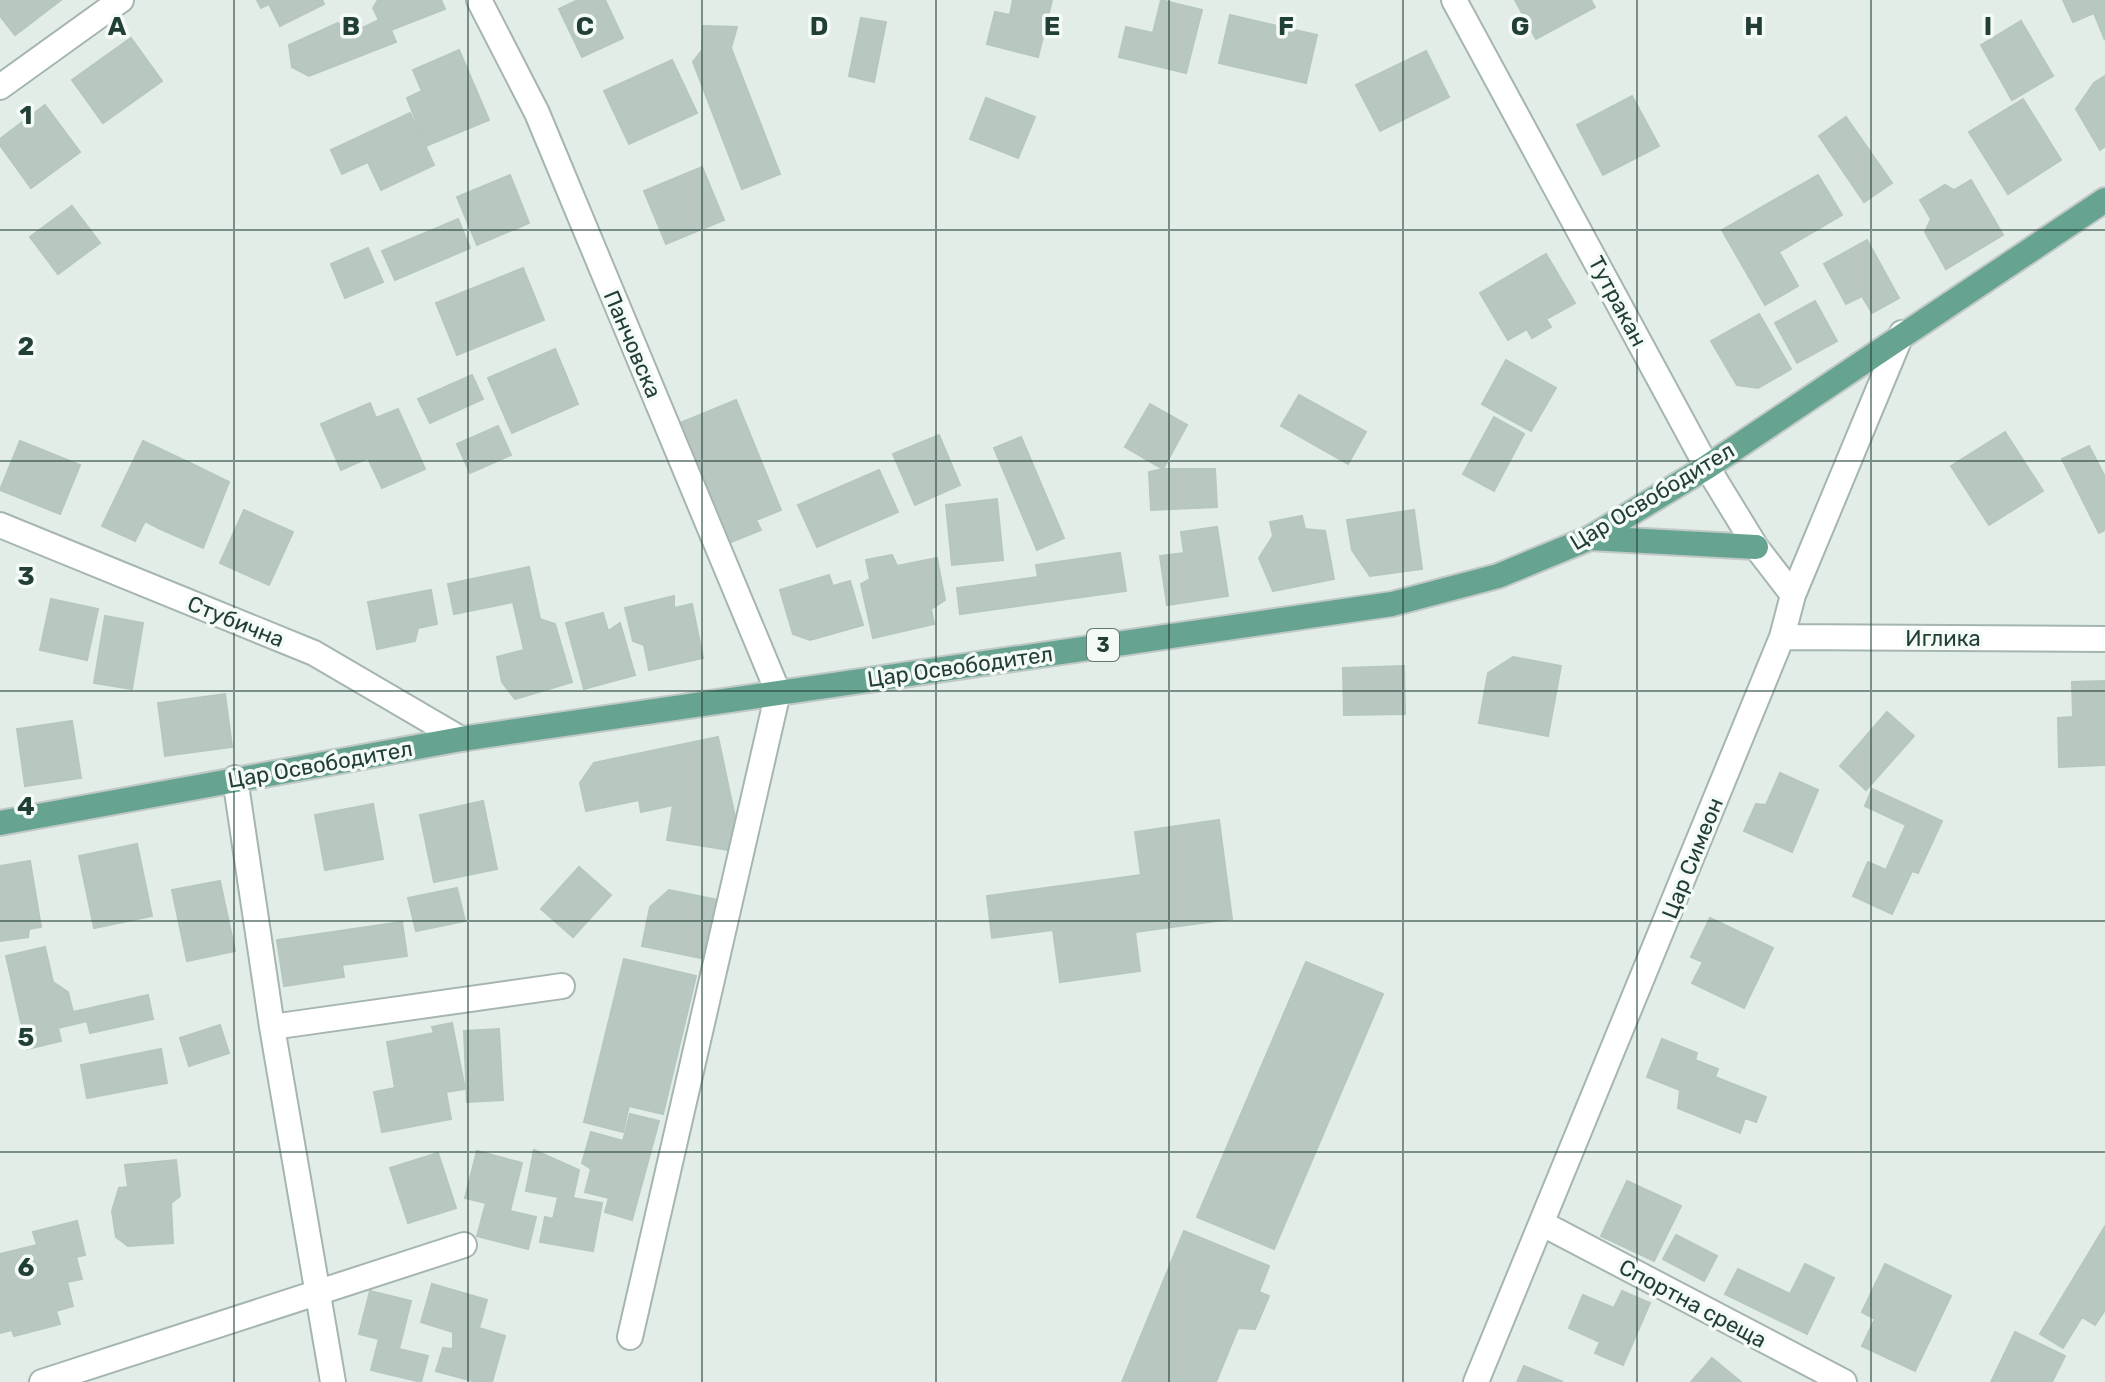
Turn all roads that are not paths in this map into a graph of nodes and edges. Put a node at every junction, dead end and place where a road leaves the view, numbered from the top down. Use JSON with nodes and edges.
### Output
{"nodes":[{"id":1,"x":121,"y":0,"type":"edge"},
{"id":2,"x":479,"y":0,"type":"edge"},
{"id":3,"x":1449,"y":1,"type":"edge"},
{"id":4,"x":0,"y":87,"type":"edge"},
{"id":5,"x":2105,"y":200,"type":"edge"},
{"id":6,"x":1902,"y":333,"type":"junction"},
{"id":7,"x":1707,"y":467,"type":"junction"},
{"id":8,"x":0,"y":525,"type":"edge"},
{"id":9,"x":1590,"y":538,"type":"junction"},
{"id":10,"x":1756,"y":547,"type":"junction"},
{"id":11,"x":1793,"y":595,"type":"junction"},
{"id":12,"x":1782,"y":637,"type":"junction"},
{"id":13,"x":2105,"y":639,"type":"edge"},
{"id":14,"x":778,"y":692,"type":"junction"},
{"id":15,"x":461,"y":739,"type":"junction"},
{"id":16,"x":235,"y":778,"type":"junction"},
{"id":17,"x":0,"y":823,"type":"edge"},
{"id":18,"x":562,"y":986,"type":"dead end"},
{"id":19,"x":272,"y":1027,"type":"junction"},
{"id":20,"x":1543,"y":1224,"type":"junction"},
{"id":21,"x":464,"y":1245,"type":"dead end"},
{"id":22,"x":318,"y":1293,"type":"junction"},
{"id":23,"x":630,"y":1337,"type":"dead end"},
{"id":24,"x":42,"y":1382,"type":"edge"},
{"id":25,"x":333,"y":1382,"type":"edge"},
{"id":26,"x":1476,"y":1382,"type":"edge"},
{"id":27,"x":1844,"y":1382,"type":"edge"}],
"edges":[{"from":1,"to":4,"type":"street"},
{"from":2,"to":14,"type":"street","name":"Панчовска"},
{"from":3,"to":7,"type":"street","name":"Тутракан"},
{"from":5,"to":6,"type":"main road","name":"Цар Освободител","number":"3"},
{"from":6,"to":7,"type":"main road","name":"Цар Освободител","number":"3"},
{"from":6,"to":11,"type":"street","name":"Цар Симеон"},
{"from":7,"to":9,"type":"main road","name":"Цар Освободител","number":"3"},
{"from":7,"to":10,"type":"street","name":"Тутракан"},
{"from":8,"to":15,"type":"street","name":"Стубична"},
{"from":9,"to":10,"type":"main road"},
{"from":9,"to":14,"type":"main road","name":"Цар Освободител","number":"3"},
{"from":10,"to":11,"type":"street","name":"Тутракан"},
{"from":11,"to":12,"type":"street","name":"Цар Симеон"},
{"from":12,"to":13,"type":"street","name":"Иглика"},
{"from":12,"to":20,"type":"street","name":"Цар Симеон"},
{"from":14,"to":15,"type":"main road","name":"Цар Освободител","number":"3"},
{"from":14,"to":23,"type":"street"},
{"from":15,"to":16,"type":"main road","name":"Цар Освободител","number":"3"},
{"from":16,"to":17,"type":"main road","name":"Цар Освободител","number":"3"},
{"from":16,"to":19,"type":"street"},
{"from":18,"to":19,"type":"street"},
{"from":19,"to":22,"type":"street"},
{"from":20,"to":26,"type":"street","name":"Цар Симеон"},
{"from":20,"to":27,"type":"street","name":"Спортна среща"},
{"from":21,"to":22,"type":"street"},
{"from":22,"to":24,"type":"street"},
{"from":22,"to":25,"type":"street"}]}
